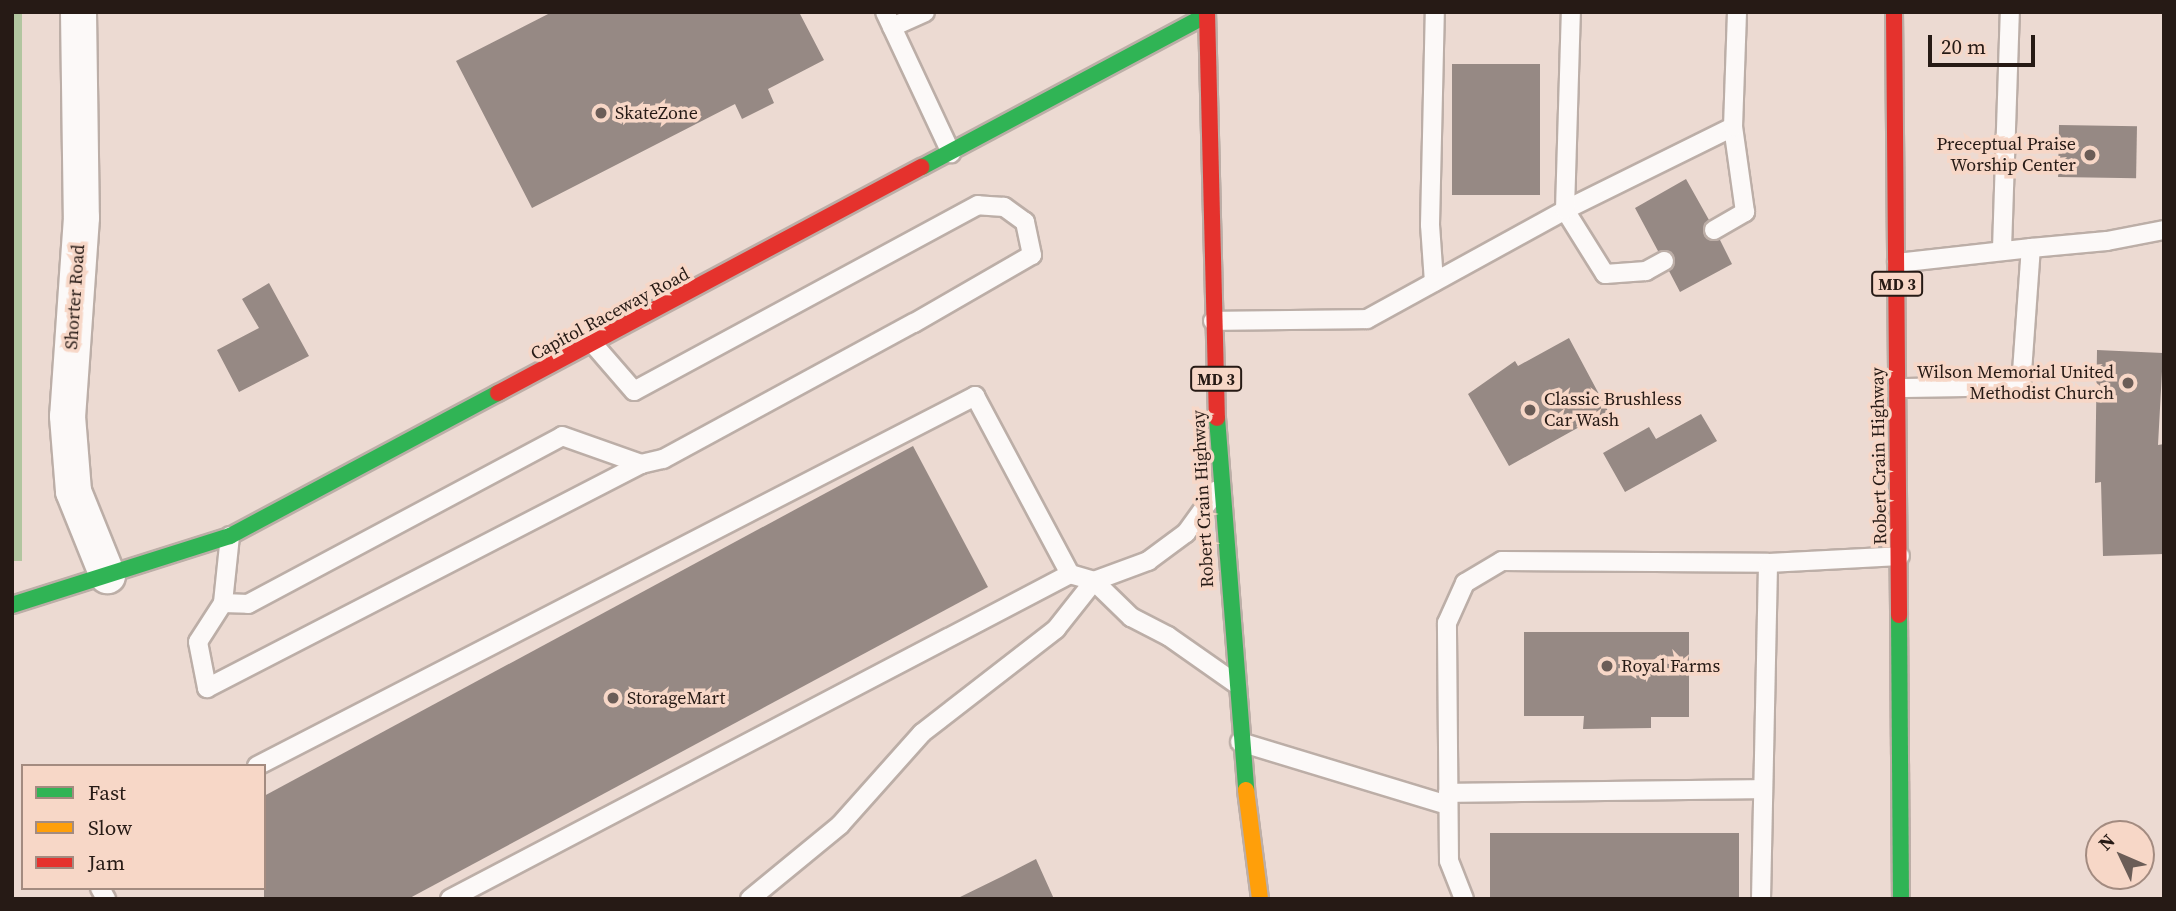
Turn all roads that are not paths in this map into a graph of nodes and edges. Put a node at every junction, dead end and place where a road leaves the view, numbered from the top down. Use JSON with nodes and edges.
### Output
{"nodes":[{"id":1,"x":78,"y":12,"type":"edge"},
{"id":2,"x":925,"y":12,"type":"edge"},
{"id":3,"x":1435,"y":12,"type":"edge"},
{"id":4,"x":1571,"y":12,"type":"edge"},
{"id":5,"x":1737,"y":12,"type":"edge"},
{"id":6,"x":1894,"y":12,"type":"edge"},
{"id":7,"x":2010,"y":12,"type":"edge"},
{"id":8,"x":1207,"y":13,"type":"edge"},
{"id":9,"x":888,"y":20,"type":"edge"},
{"id":10,"x":1733,"y":127,"type":"junction"},
{"id":11,"x":951,"y":153,"type":"junction"},
{"id":12,"x":1564,"y":210,"type":"junction"},
{"id":13,"x":1714,"y":230,"type":"dead end"},
{"id":14,"x":2164,"y":230,"type":"edge"},
{"id":15,"x":2031,"y":248,"type":"junction"},
{"id":16,"x":2002,"y":249,"type":"junction"},
{"id":17,"x":1664,"y":261,"type":"dead end"},
{"id":18,"x":1897,"y":262,"type":"junction"},
{"id":19,"x":1434,"y":282,"type":"junction"},
{"id":20,"x":1213,"y":321,"type":"junction"},
{"id":21,"x":594,"y":345,"type":"junction"},
{"id":22,"x":1898,"y":388,"type":"junction"},
{"id":23,"x":642,"y":464,"type":"junction"},
{"id":24,"x":1221,"y":484,"type":"junction"},
{"id":25,"x":230,"y":536,"type":"junction"},
{"id":26,"x":1900,"y":556,"type":"junction"},
{"id":27,"x":1768,"y":563,"type":"junction"},
{"id":28,"x":1070,"y":574,"type":"junction"},
{"id":29,"x":107,"y":575,"type":"junction"},
{"id":30,"x":1094,"y":581,"type":"junction"},
{"id":31,"x":223,"y":603,"type":"junction"},
{"id":32,"x":12,"y":605,"type":"edge"},
{"id":33,"x":1235,"y":682,"type":"junction"},
{"id":34,"x":1240,"y":742,"type":"junction"},
{"id":35,"x":261,"y":764,"type":"edge"},
{"id":36,"x":1763,"y":789,"type":"junction"},
{"id":37,"x":1447,"y":799,"type":"junction"},
{"id":38,"x":450,"y":899,"type":"edge"},
{"id":39,"x":750,"y":899,"type":"edge"},
{"id":40,"x":1260,"y":899,"type":"edge"},
{"id":41,"x":1464,"y":899,"type":"edge"},
{"id":42,"x":1761,"y":899,"type":"edge"},
{"id":43,"x":1901,"y":899,"type":"edge"}],
"edges":[{"from":1,"to":29,"type":"street","name":"Shorter Road"},
{"from":2,"to":9,"type":"lane"},
{"from":3,"to":19,"type":"lane"},
{"from":4,"to":12,"type":"lane"},
{"from":5,"to":10,"type":"lane"},
{"from":6,"to":18,"type":"main road","name":"Robert Crain Highway","number":"MD 3"},
{"from":7,"to":16,"type":"lane"},
{"from":8,"to":11,"type":"main road","name":"Capitol Raceway Road"},
{"from":8,"to":20,"type":"main road","name":"Robert Crain Highway","number":"MD 3"},
{"from":9,"to":11,"type":"lane"},
{"from":10,"to":12,"type":"lane"},
{"from":10,"to":13,"type":"lane"},
{"from":11,"to":21,"type":"main road","name":"Capitol Raceway Road"},
{"from":12,"to":17,"type":"lane"},
{"from":12,"to":19,"type":"lane"},
{"from":14,"to":15,"type":"lane"},
{"from":15,"to":16,"type":"lane"},
{"from":15,"to":22,"type":"lane"},
{"from":16,"to":18,"type":"lane"},
{"from":18,"to":22,"type":"main road","name":"Robert Crain Highway","number":"MD 3"},
{"from":19,"to":20,"type":"lane"},
{"from":20,"to":24,"type":"main road","name":"Robert Crain Highway","number":"MD 3"},
{"from":21,"to":23,"type":"lane"},
{"from":21,"to":25,"type":"main road","name":"Capitol Raceway Road"},
{"from":22,"to":26,"type":"main road","name":"Robert Crain Highway","number":"MD 3"},
{"from":23,"to":31,"type":"lane"},
{"from":23,"to":31,"type":"lane"},
{"from":24,"to":30,"type":"lane"},
{"from":24,"to":33,"type":"main road","name":"Robert Crain Highway","number":"MD 3"},
{"from":25,"to":29,"type":"main road","name":"Capitol Raceway Road"},
{"from":25,"to":31,"type":"lane"},
{"from":26,"to":27,"type":"lane"},
{"from":26,"to":43,"type":"main road","name":"Robert Crain Highway","number":"MD 3"},
{"from":27,"to":36,"type":"lane"},
{"from":27,"to":37,"type":"lane"},
{"from":28,"to":30,"type":"lane"},
{"from":28,"to":35,"type":"lane"},
{"from":28,"to":38,"type":"lane"},
{"from":29,"to":32,"type":"main road","name":"Capitol Raceway Road"},
{"from":30,"to":33,"type":"lane"},
{"from":30,"to":39,"type":"lane"},
{"from":33,"to":34,"type":"main road","name":"Robert Crain Highway","number":"MD 3"},
{"from":34,"to":37,"type":"lane"},
{"from":34,"to":40,"type":"main road","name":"Robert Crain Highway","number":"MD 3"},
{"from":36,"to":37,"type":"lane"},
{"from":36,"to":42,"type":"lane"},
{"from":37,"to":41,"type":"lane"}]}
